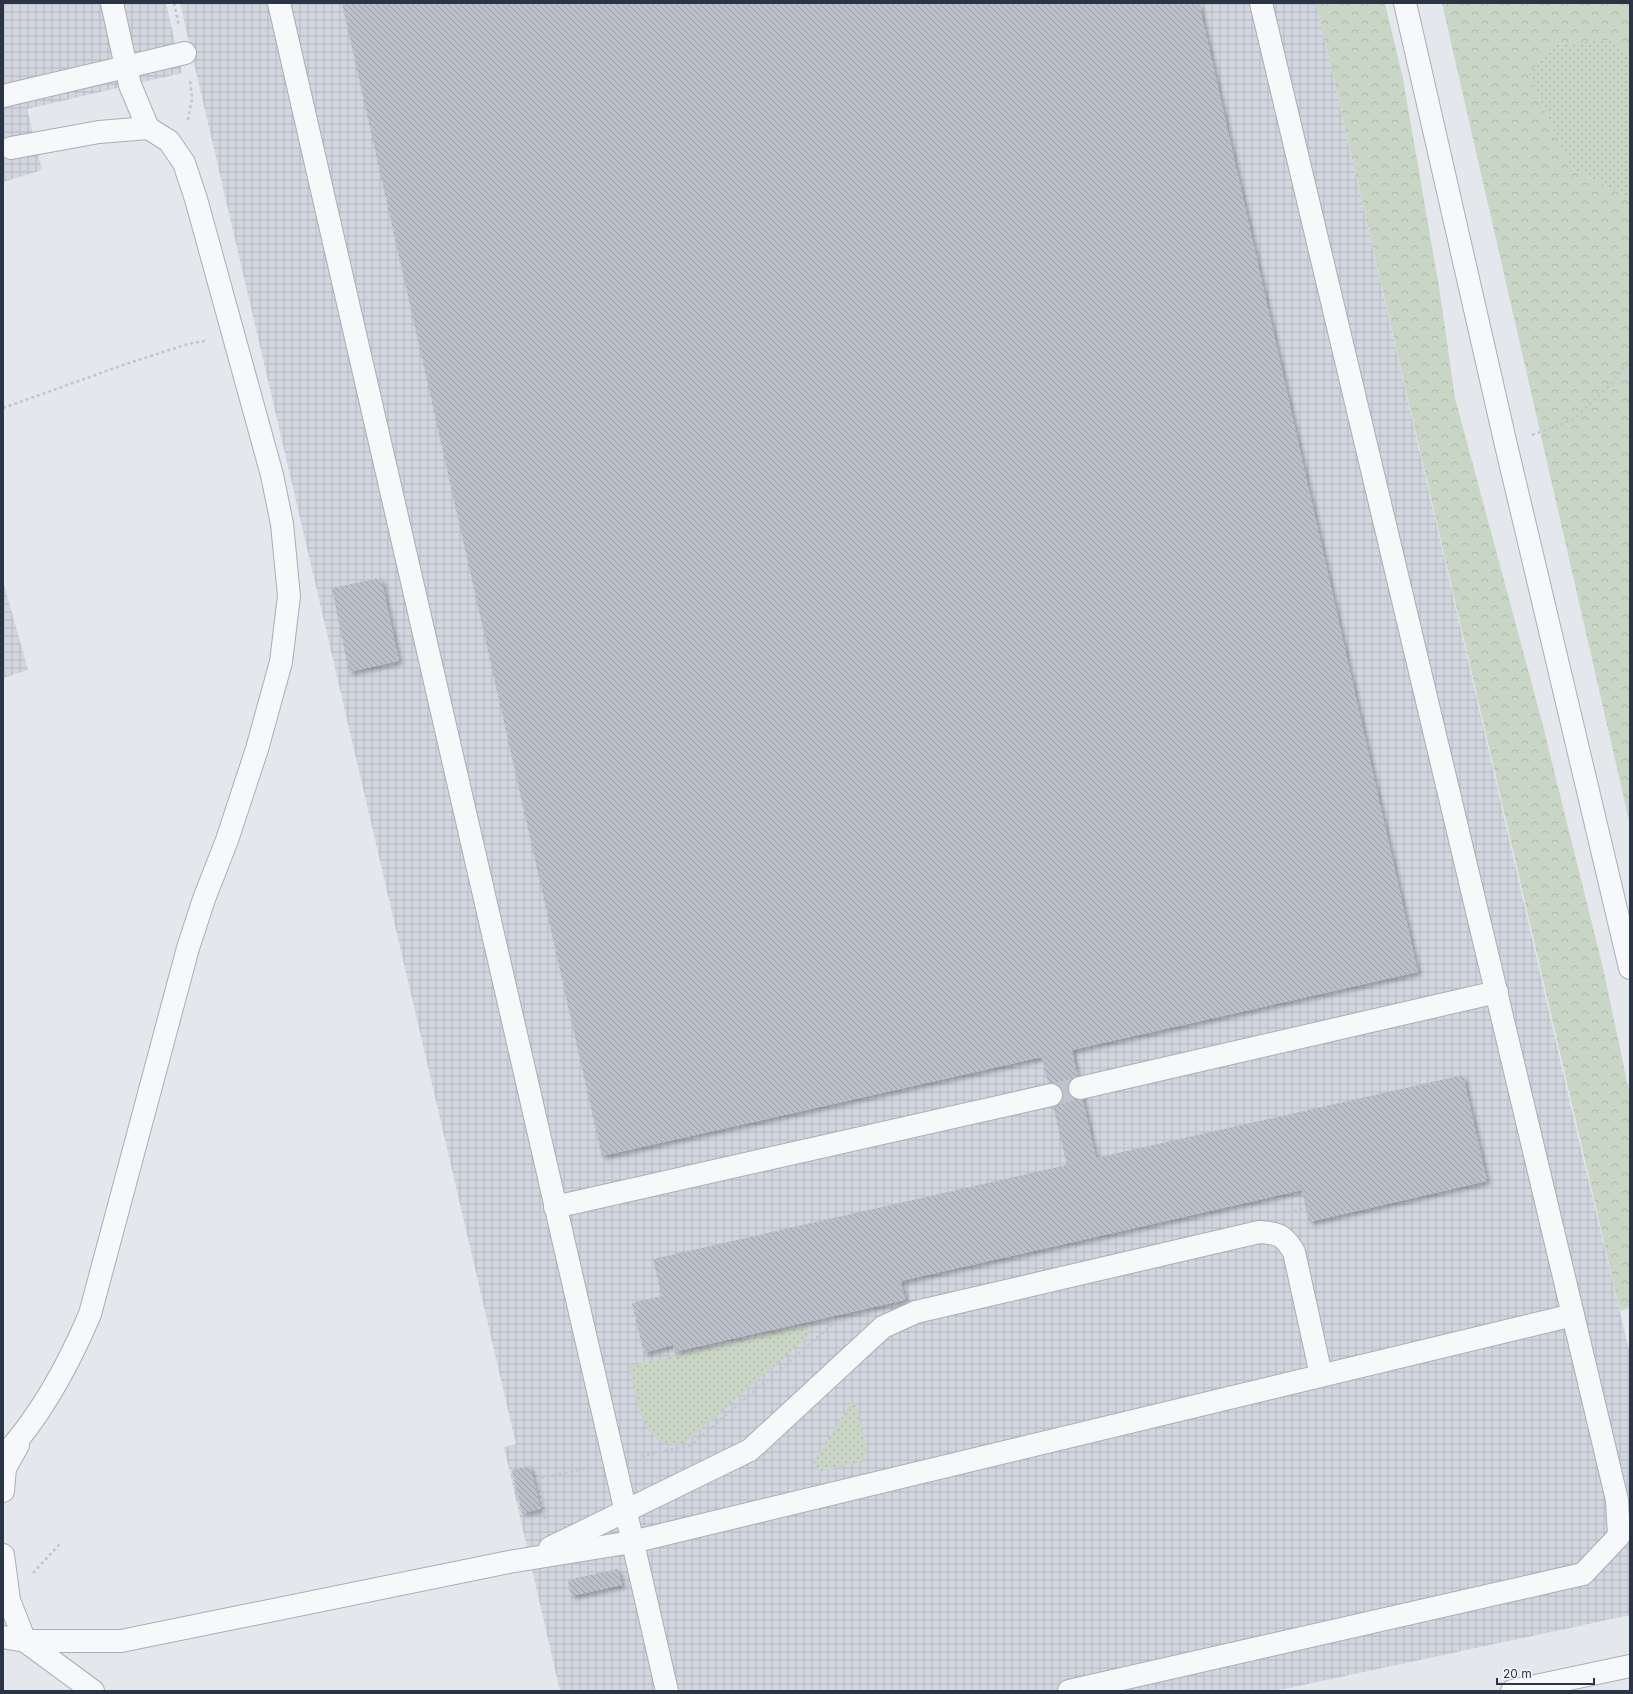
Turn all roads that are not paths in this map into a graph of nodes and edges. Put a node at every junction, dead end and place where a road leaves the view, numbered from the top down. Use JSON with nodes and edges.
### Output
{"nodes":[{"id":1,"x":112,"y":3,"type":"edge"},
{"id":2,"x":279,"y":3,"type":"edge"},
{"id":3,"x":1260,"y":3,"type":"edge"},
{"id":4,"x":1405,"y":3,"type":"edge"},
{"id":5,"x":185,"y":53,"type":"dead end"},
{"id":6,"x":126,"y":67,"type":"junction"},
{"id":7,"x":3,"y":96,"type":"edge"},
{"id":8,"x":148,"y":128,"type":"junction"},
{"id":9,"x":11,"y":148,"type":"dead end"},
{"id":10,"x":1630,"y":968,"type":"edge"},
{"id":11,"x":1497,"y":992,"type":"junction"},
{"id":12,"x":1080,"y":1088,"type":"tunnel mouth"},
{"id":13,"x":1051,"y":1095,"type":"tunnel mouth"},
{"id":14,"x":555,"y":1207,"type":"junction"},
{"id":15,"x":1573,"y":1316,"type":"junction"},
{"id":16,"x":1321,"y":1375,"type":"junction"},
{"id":17,"x":23,"y":1435,"type":"junction"},
{"id":18,"x":3,"y":1457,"type":"edge"},
{"id":19,"x":3,"y":1491,"type":"edge"},
{"id":20,"x":625,"y":1511,"type":"junction"},
{"id":21,"x":632,"y":1542,"type":"junction"},
{"id":22,"x":3,"y":1555,"type":"edge"},
{"id":23,"x":529,"y":1559,"type":"junction"},
{"id":24,"x":3,"y":1637,"type":"edge"},
{"id":25,"x":26,"y":1641,"type":"junction"},
{"id":26,"x":1630,"y":1666,"type":"edge"},
{"id":27,"x":93,"y":1691,"type":"edge"},
{"id":28,"x":667,"y":1691,"type":"edge"},
{"id":29,"x":1069,"y":1691,"type":"edge"},
{"id":30,"x":1512,"y":1691,"type":"edge"}],
"edges":[{"from":1,"to":6,"type":"street"},
{"from":2,"to":14,"type":"street"},
{"from":3,"to":11,"type":"street"},
{"from":4,"to":10,"type":"street"},
{"from":5,"to":6,"type":"street"},
{"from":6,"to":7,"type":"street"},
{"from":6,"to":8,"type":"street"},
{"from":8,"to":9,"type":"street"},
{"from":8,"to":17,"type":"street"},
{"from":11,"to":12,"type":"street"},
{"from":11,"to":15,"type":"street"},
{"from":13,"to":14,"type":"street"},
{"from":14,"to":20,"type":"street"},
{"from":15,"to":16,"type":"street"},
{"from":15,"to":29,"type":"street"},
{"from":16,"to":20,"type":"street"},
{"from":16,"to":21,"type":"street"},
{"from":17,"to":18,"type":"street"},
{"from":17,"to":19,"type":"street"},
{"from":20,"to":21,"type":"street"},
{"from":20,"to":23,"type":"street"},
{"from":21,"to":23,"type":"street"},
{"from":21,"to":28,"type":"street"},
{"from":22,"to":25,"type":"street"},
{"from":23,"to":25,"type":"street"},
{"from":24,"to":25,"type":"street"},
{"from":25,"to":27,"type":"street"},
{"from":26,"to":30,"type":"street"}]}
